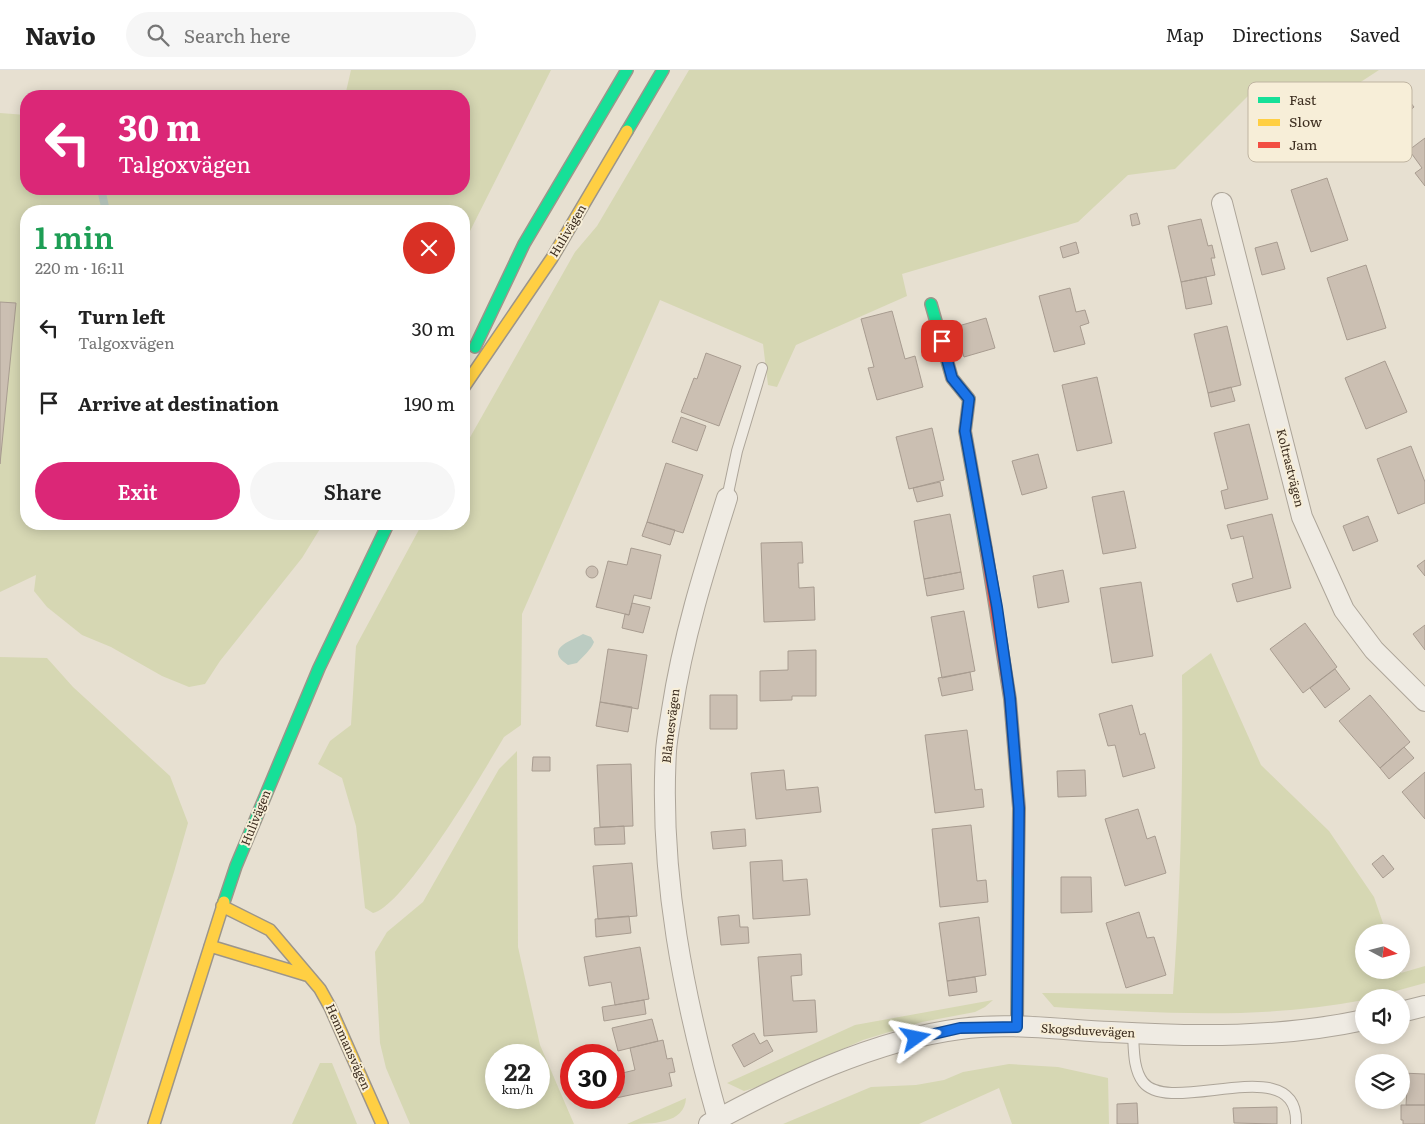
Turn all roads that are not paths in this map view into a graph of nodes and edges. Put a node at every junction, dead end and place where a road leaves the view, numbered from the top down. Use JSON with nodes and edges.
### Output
{"nodes":[{"id":1,"x":627,"y":70,"type":"edge"},
{"id":2,"x":663,"y":70,"type":"edge"},
{"id":3,"x":1222,"y":203,"type":"dead end"},
{"id":4,"x":931,"y":304,"type":"dead end"},
{"id":5,"x":470,"y":357,"type":"edge"},
{"id":6,"x":762,"y":368,"type":"dead end"},
{"id":7,"x":470,"y":378,"type":"edge"},
{"id":8,"x":727,"y":498,"type":"joint"},
{"id":9,"x":385,"y":530,"type":"edge"},
{"id":10,"x":1425,"y":700,"type":"edge"},
{"id":11,"x":222,"y":906,"type":"junction"},
{"id":12,"x":210,"y":946,"type":"junction"},
{"id":13,"x":306,"y":975,"type":"junction"},
{"id":14,"x":1425,"y":1006,"type":"edge"},
{"id":15,"x":1410,"y":1010,"type":"edge"},
{"id":16,"x":1355,"y":1022,"type":"edge"},
{"id":17,"x":1017,"y":1027,"type":"junction"},
{"id":18,"x":1133,"y":1034,"type":"junction"},
{"id":19,"x":714,"y":1122,"type":"edge"},
{"id":20,"x":154,"y":1124,"type":"edge"},
{"id":21,"x":382,"y":1124,"type":"edge"},
{"id":22,"x":1296,"y":1124,"type":"edge"}],
"edges":[{"from":1,"to":5,"type":"main road"},
{"from":2,"to":7,"type":"main road","name":"Hulivägen"},
{"from":3,"to":10,"type":"street","name":"Koltrastvägen"},
{"from":4,"to":17,"type":"main road"},
{"from":6,"to":8,"type":"lane","name":"Blåmesvägen"},
{"from":8,"to":19,"type":"street","name":"Blåmesvägen"},
{"from":9,"to":11,"type":"main road","name":"Hulivägen"},
{"from":11,"to":12,"type":"main road","name":"Hulivägen"},
{"from":11,"to":13,"type":"main road","name":"Hemmansvägen"},
{"from":12,"to":13,"type":"main road"},
{"from":12,"to":20,"type":"main road","name":"Hulivägen"},
{"from":13,"to":21,"type":"main road","name":"Hemmansvägen"},
{"from":14,"to":15,"type":"street"},
{"from":16,"to":18,"type":"street","name":"Skogsduvevägen"},
{"from":17,"to":18,"type":"street","name":"Skogsduvevägen"},
{"from":17,"to":19,"type":"street","name":"Skogsduvevägen"},
{"from":18,"to":22,"type":"lane"}]}
